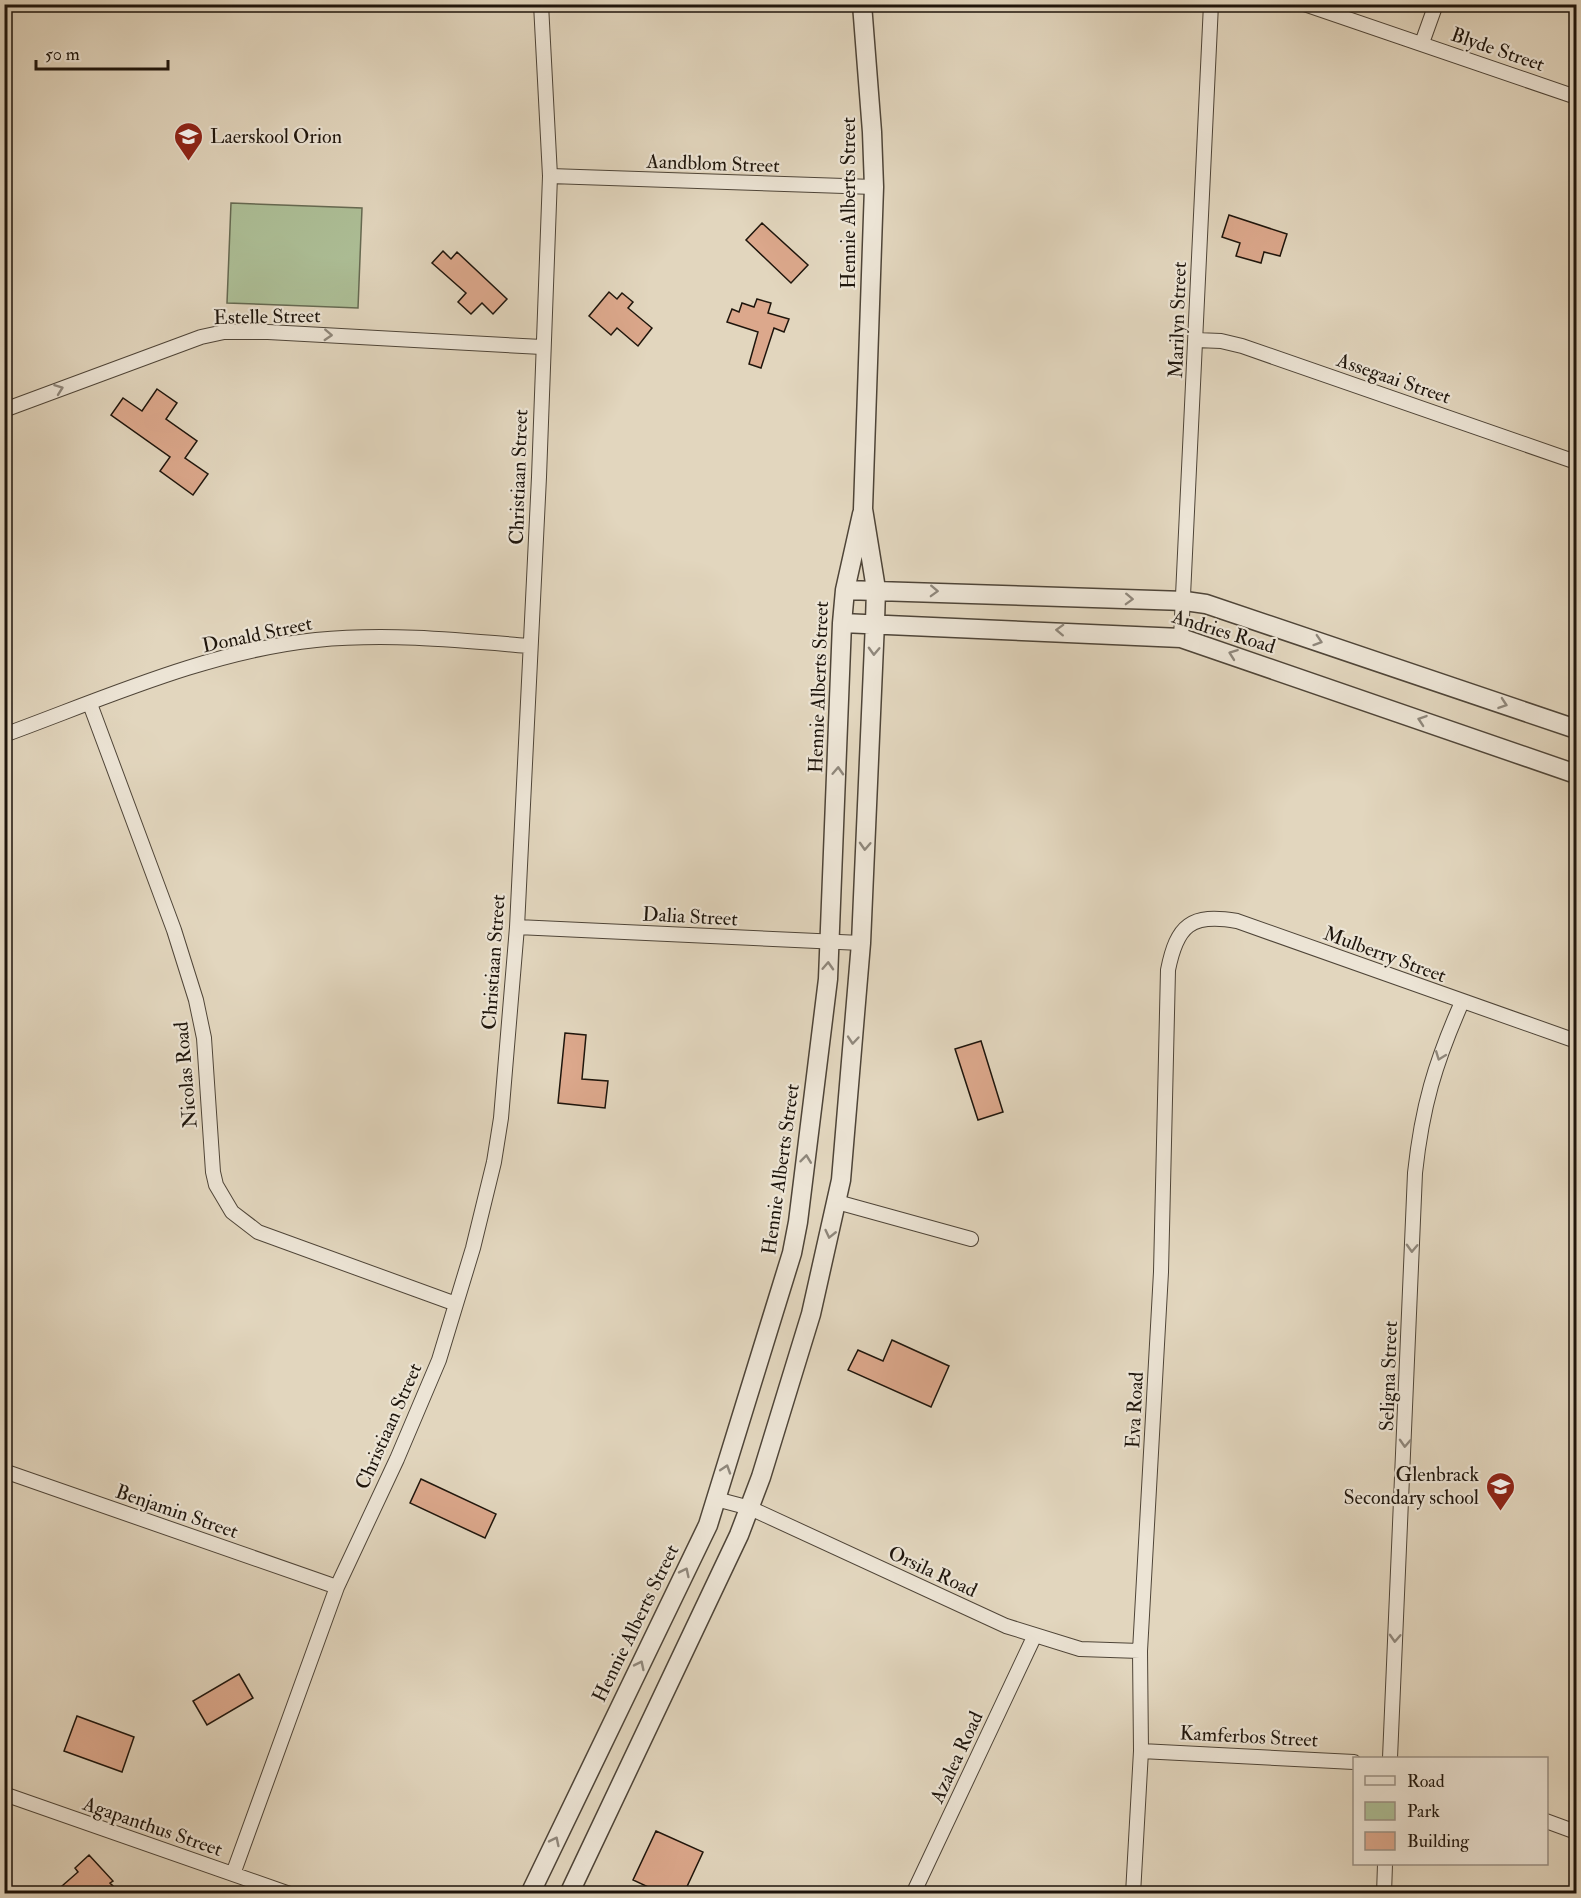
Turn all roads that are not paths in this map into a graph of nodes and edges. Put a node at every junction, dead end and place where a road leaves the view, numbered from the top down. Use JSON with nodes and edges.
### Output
{"nodes":[{"id":1,"x":541,"y":4,"type":"edge"},
{"id":2,"x":862,"y":4,"type":"edge"},
{"id":3,"x":1211,"y":4,"type":"edge"},
{"id":4,"x":1304,"y":4,"type":"edge"},
{"id":5,"x":1436,"y":4,"type":"edge"},
{"id":6,"x":1422,"y":43,"type":"junction"},
{"id":7,"x":1576,"y":97,"type":"edge"},
{"id":8,"x":550,"y":176,"type":"junction"},
{"id":9,"x":874,"y":187,"type":"junction"},
{"id":10,"x":1196,"y":340,"type":"junction"},
{"id":11,"x":542,"y":347,"type":"junction"},
{"id":12,"x":4,"y":410,"type":"edge"},
{"id":13,"x":1576,"y":462,"type":"edge"},
{"id":14,"x":863,"y":509,"type":"junction"},
{"id":15,"x":876,"y":589,"type":"junction"},
{"id":16,"x":845,"y":590,"type":"junction"},
{"id":17,"x":1185,"y":601,"type":"junction"},
{"id":18,"x":875,"y":622,"type":"junction"},
{"id":19,"x":842,"y":623,"type":"junction"},
{"id":20,"x":1181,"y":638,"type":"junction"},
{"id":21,"x":529,"y":646,"type":"junction"},
{"id":22,"x":90,"y":704,"type":"junction"},
{"id":23,"x":1576,"y":729,"type":"edge"},
{"id":24,"x":4,"y":735,"type":"edge"},
{"id":25,"x":1576,"y":774,"type":"edge"},
{"id":26,"x":516,"y":927,"type":"junction"},
{"id":27,"x":1182,"y":931,"type":"joint"},
{"id":28,"x":830,"y":942,"type":"junction"},
{"id":29,"x":861,"y":943,"type":"junction"},
{"id":30,"x":1462,"y":1002,"type":"junction"},
{"id":31,"x":1576,"y":1041,"type":"edge"},
{"id":32,"x":837,"y":1202,"type":"junction"},
{"id":33,"x":971,"y":1239,"type":"dead end"},
{"id":34,"x":456,"y":1304,"type":"junction"},
{"id":35,"x":4,"y":1471,"type":"edge"},
{"id":36,"x":716,"y":1499,"type":"junction"},
{"id":37,"x":750,"y":1508,"type":"junction"},
{"id":38,"x":337,"y":1587,"type":"junction"},
{"id":39,"x":1034,"y":1637,"type":"junction"},
{"id":40,"x":1140,"y":1651,"type":"junction"},
{"id":41,"x":1141,"y":1751,"type":"junction"},
{"id":42,"x":1390,"y":1757,"type":"edge"},
{"id":43,"x":1353,"y":1762,"type":"edge"},
{"id":44,"x":4,"y":1794,"type":"edge"},
{"id":45,"x":1548,"y":1822,"type":"edge"},
{"id":46,"x":1576,"y":1832,"type":"edge"},
{"id":47,"x":1385,"y":1865,"type":"edge"},
{"id":48,"x":233,"y":1874,"type":"junction"},
{"id":49,"x":290,"y":1893,"type":"edge"},
{"id":50,"x":530,"y":1893,"type":"edge"},
{"id":51,"x":569,"y":1893,"type":"edge"},
{"id":52,"x":913,"y":1893,"type":"edge"},
{"id":53,"x":1133,"y":1893,"type":"edge"},
{"id":54,"x":1384,"y":1893,"type":"edge"}],
"edges":[{"from":1,"to":8,"type":"street","name":"Christiaan Street"},
{"from":2,"to":9,"type":"street","name":"Hennie Alberts Street"},
{"from":3,"to":10,"type":"street","name":"Marilyn Street"},
{"from":4,"to":6,"type":"street","name":"Blyde Street"},
{"from":5,"to":6,"type":"street"},
{"from":6,"to":7,"type":"street","name":"Blyde Street"},
{"from":8,"to":9,"type":"street","name":"Aandblom Street"},
{"from":8,"to":11,"type":"street","name":"Christiaan Street"},
{"from":9,"to":14,"type":"street","name":"Hennie Alberts Street"},
{"from":10,"to":13,"type":"street","name":"Assegaai Street"},
{"from":10,"to":17,"type":"street","name":"Marilyn Street"},
{"from":12,"to":11,"type":"street","name":"Estelle Street","one_way":true},
{"from":11,"to":21,"type":"street","name":"Christiaan Street"},
{"from":14,"to":15,"type":"street","name":"Hennie Alberts Street"},
{"from":14,"to":16,"type":"street","name":"Hennie Alberts Street"},
{"from":15,"to":16,"type":"street","name":"Andries Road"},
{"from":15,"to":17,"type":"street","name":"Andries Road","one_way":true},
{"from":15,"to":18,"type":"street","name":"Hennie Alberts Street"},
{"from":16,"to":19,"type":"street","name":"Hennie Alberts Street"},
{"from":17,"to":20,"type":"street","name":"Marilyn Street"},
{"from":17,"to":23,"type":"street","name":"Andries Road","one_way":true},
{"from":18,"to":19,"type":"street","name":"Andries Road"},
{"from":20,"to":18,"type":"street","name":"Andries Road","one_way":true},
{"from":18,"to":29,"type":"street","name":"Hennie Alberts Street","one_way":true},
{"from":28,"to":19,"type":"street","name":"Hennie Alberts Street","one_way":true},
{"from":25,"to":20,"type":"street","name":"Andries Road","one_way":true},
{"from":21,"to":22,"type":"street","name":"Donald Street"},
{"from":21,"to":26,"type":"street","name":"Christiaan Street"},
{"from":22,"to":24,"type":"street","name":"Donald Street"},
{"from":22,"to":34,"type":"street","name":"Nicolas Road"},
{"from":26,"to":28,"type":"street","name":"Dalia Street"},
{"from":26,"to":34,"type":"street","name":"Christiaan Street"},
{"from":27,"to":30,"type":"street","name":"Mulberry Street"},
{"from":27,"to":40,"type":"street","name":"Eva Road"},
{"from":28,"to":29,"type":"street","name":"Dalia Street"},
{"from":36,"to":28,"type":"street","name":"Hennie Alberts Street","one_way":true},
{"from":29,"to":32,"type":"street","name":"Hennie Alberts Street","one_way":true},
{"from":30,"to":31,"type":"street","name":"Mulberry Street"},
{"from":30,"to":42,"type":"street","name":"Seligna Street","one_way":true},
{"from":32,"to":33,"type":"street"},
{"from":32,"to":37,"type":"street","name":"Hennie Alberts Street","one_way":true},
{"from":34,"to":38,"type":"street","name":"Christiaan Street"},
{"from":35,"to":38,"type":"street","name":"Benjamin Street"},
{"from":36,"to":37,"type":"street","name":"Orsila Road"},
{"from":50,"to":36,"type":"street","name":"Hennie Alberts Street","one_way":true},
{"from":37,"to":39,"type":"street","name":"Orsila Road"},
{"from":37,"to":51,"type":"street","name":"Hennie Alberts Street"},
{"from":38,"to":48,"type":"street","name":"Christiaan Street"},
{"from":39,"to":40,"type":"street","name":"Orsila Road"},
{"from":39,"to":52,"type":"street","name":"Azalea Road"},
{"from":40,"to":41,"type":"street","name":"Eva Road"},
{"from":41,"to":43,"type":"street","name":"Kamferbos Street"},
{"from":41,"to":53,"type":"street","name":"Eva Road"},
{"from":44,"to":48,"type":"street","name":"Agapanthus Street"},
{"from":45,"to":46,"type":"street"},
{"from":47,"to":54,"type":"street"},
{"from":48,"to":49,"type":"street","name":"Agapanthus Street"}]}
